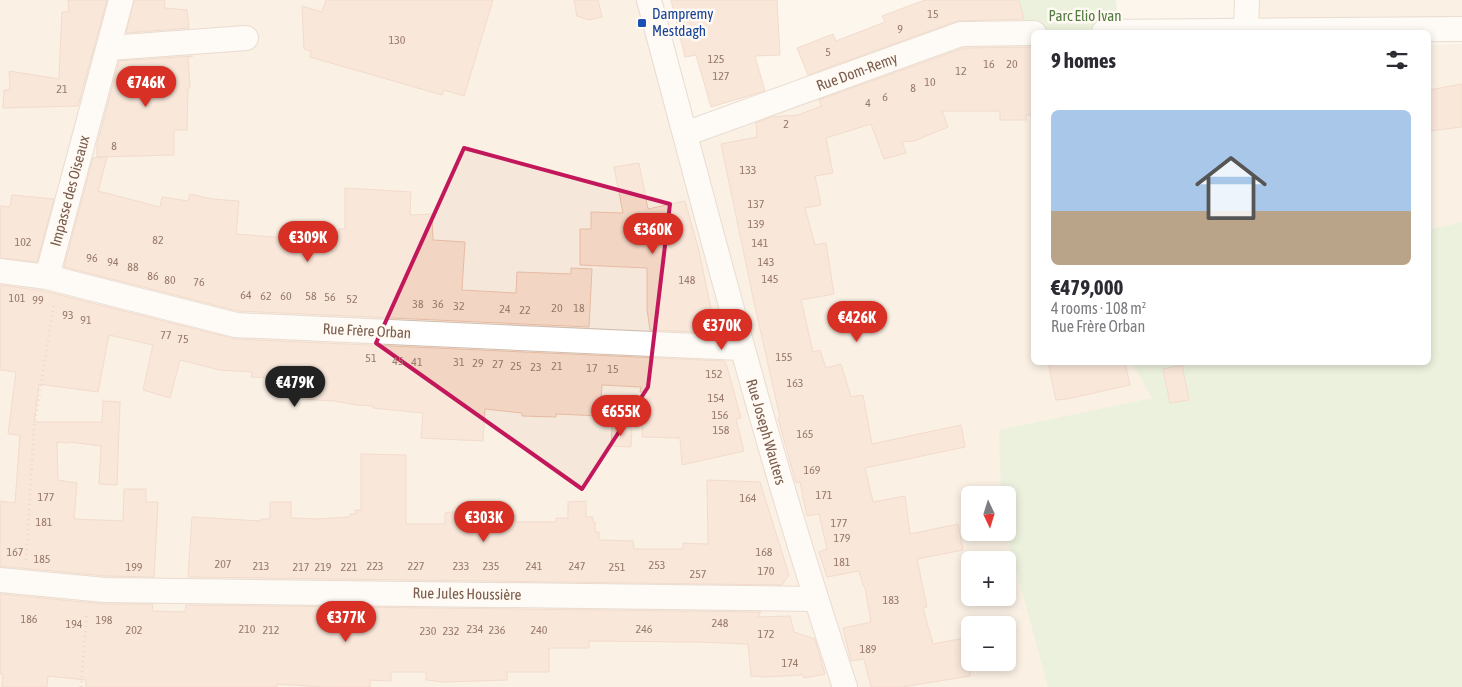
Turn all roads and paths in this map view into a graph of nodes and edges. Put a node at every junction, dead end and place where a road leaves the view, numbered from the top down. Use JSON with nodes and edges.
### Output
{"nodes":[{"id":1,"x":121,"y":0,"type":"edge"},
{"id":2,"x":649,"y":0,"type":"edge"},
{"id":3,"x":1247,"y":0,"type":"edge"},
{"id":4,"x":1462,"y":29,"type":"edge"},
{"id":5,"x":1246,"y":30,"type":"edge"},
{"id":6,"x":1354,"y":30,"type":"edge"},
{"id":7,"x":1031,"y":33,"type":"edge"},
{"id":8,"x":246,"y":38,"type":"dead end"},
{"id":9,"x":109,"y":48,"type":"junction"},
{"id":10,"x":685,"y":134,"type":"junction"},
{"id":11,"x":0,"y":271,"type":"edge"},
{"id":12,"x":47,"y":277,"type":"junction"},
{"id":13,"x":741,"y":348,"type":"junction"},
{"id":14,"x":0,"y":580,"type":"edge"},
{"id":15,"x":24,"y":583,"type":"junction"},
{"id":16,"x":88,"y":588,"type":"junction"},
{"id":17,"x":815,"y":599,"type":"junction"},
{"id":18,"x":81,"y":687,"type":"edge"},
{"id":19,"x":845,"y":687,"type":"edge"}],
"edges":[{"from":1,"to":9,"type":"street","name":"Impasse des Oiseaux"},
{"from":2,"to":10,"type":"street","name":"Rue Joseph Wauters"},
{"from":3,"to":5,"type":"street"},
{"from":4,"to":6,"type":"street"},
{"from":7,"to":10,"type":"street","name":"Rue Dom-Remy"},
{"from":8,"to":9,"type":"street"},
{"from":9,"to":12,"type":"street","name":"Impasse des Oiseaux"},
{"from":10,"to":13,"type":"street","name":"Rue Joseph Wauters"},
{"from":11,"to":12,"type":"street","name":"Rue Frère Orban"},
{"from":12,"to":13,"type":"street","name":"Rue Frère Orban"},
{"from":12,"to":15,"type":"path"},
{"from":13,"to":17,"type":"street","name":"Rue Joseph Wauters"},
{"from":14,"to":15,"type":"street","name":"Rue Jules Houssière"},
{"from":15,"to":16,"type":"street","name":"Rue Jules Houssière"},
{"from":16,"to":17,"type":"street","name":"Rue Jules Houssière"},
{"from":16,"to":18,"type":"path"},
{"from":17,"to":19,"type":"street","name":"Rue Joseph Wauters"}]}
